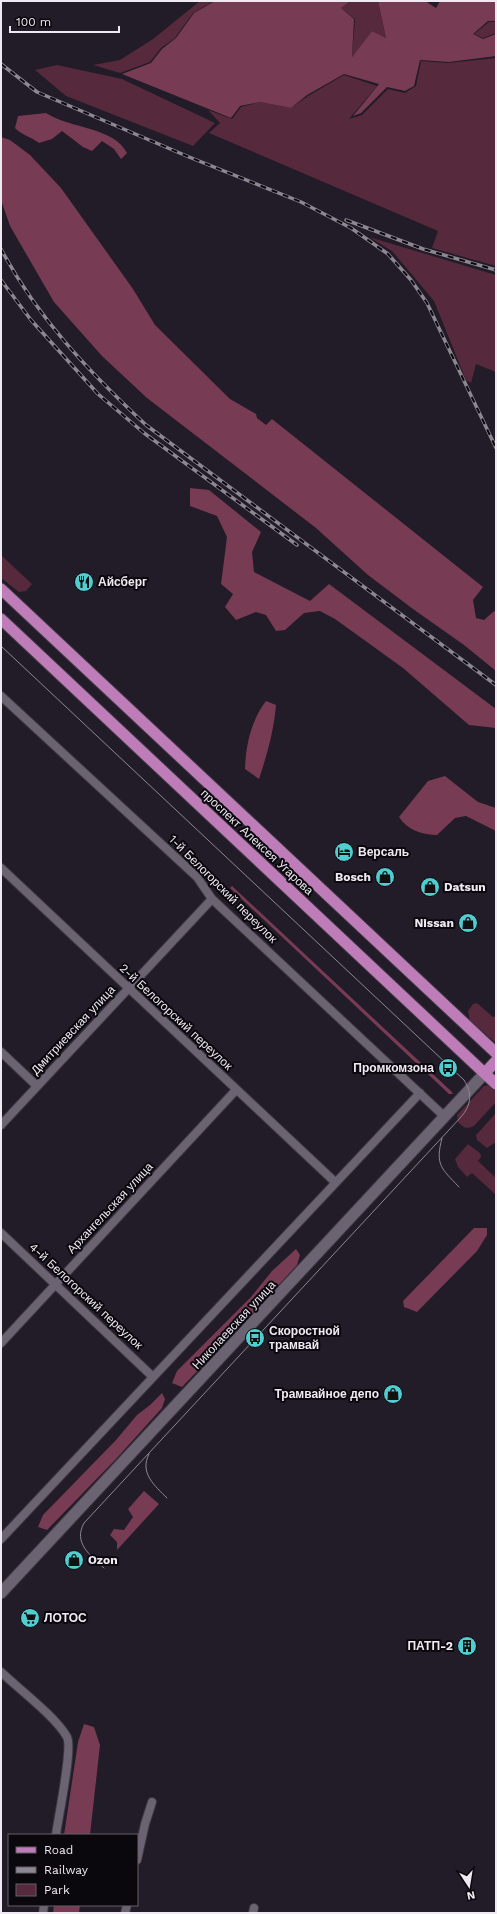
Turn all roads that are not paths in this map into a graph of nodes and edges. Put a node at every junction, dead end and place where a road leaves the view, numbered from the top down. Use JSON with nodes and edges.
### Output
{"nodes":[{"id":1,"x":1,"y":589,"type":"edge"},
{"id":2,"x":1,"y":619,"type":"edge"},
{"id":3,"x":1,"y":696,"type":"edge"},
{"id":4,"x":1,"y":868,"type":"edge"},
{"id":5,"x":212,"y":899,"type":"junction"},
{"id":6,"x":128,"y":988,"type":"junction"},
{"id":7,"x":1,"y":1052,"type":"edge"},
{"id":8,"x":496,"y":1053,"type":"edge"},
{"id":9,"x":496,"y":1061,"type":"edge"},
{"id":10,"x":485,"y":1073,"type":"junction"},
{"id":11,"x":496,"y":1084,"type":"edge"},
{"id":12,"x":37,"y":1086,"type":"junction"},
{"id":13,"x":236,"y":1090,"type":"junction"},
{"id":14,"x":420,"y":1093,"type":"junction"},
{"id":15,"x":445,"y":1117,"type":"junction"},
{"id":16,"x":1,"y":1125,"type":"edge"},
{"id":17,"x":335,"y":1182,"type":"junction"},
{"id":18,"x":1,"y":1233,"type":"edge"},
{"id":19,"x":56,"y":1284,"type":"junction"},
{"id":20,"x":1,"y":1343,"type":"edge"},
{"id":21,"x":153,"y":1376,"type":"junction"},
{"id":22,"x":1,"y":1539,"type":"edge"},
{"id":23,"x":1,"y":1593,"type":"edge"},
{"id":24,"x":1,"y":1672,"type":"edge"},
{"id":25,"x":152,"y":1802,"type":"dead end"},
{"id":26,"x":56,"y":1834,"type":"edge"},
{"id":27,"x":138,"y":1856,"type":"edge"}],
"edges":[{"from":1,"to":8,"type":"main road","name":"проспект Алексея Угарова"},
{"from":2,"to":10,"type":"main road","name":"проспект Алексея Угарова"},
{"from":3,"to":5,"type":"street","name":"1-й Белогорский переулок"},
{"from":4,"to":6,"type":"street","name":"2-й Белогорский переулок"},
{"from":5,"to":6,"type":"street","name":"Дмитриевская улица"},
{"from":5,"to":14,"type":"street","name":"1-й Белогорский переулок"},
{"from":6,"to":12,"type":"street","name":"Дмитриевская улица"},
{"from":6,"to":13,"type":"street","name":"2-й Белогорский переулок"},
{"from":7,"to":12,"type":"street"},
{"from":9,"to":10,"type":"main road"},
{"from":10,"to":11,"type":"main road","name":"проспект Алексея Угарова"},
{"from":10,"to":15,"type":"main road","name":"Николаевская улица"},
{"from":12,"to":16,"type":"street","name":"Дмитриевская улица"},
{"from":13,"to":17,"type":"street","name":"2-й Белогорский переулок"},
{"from":13,"to":19,"type":"street","name":"Архангельская улица"},
{"from":14,"to":15,"type":"street","name":"1-й Белогорский переулок"},
{"from":14,"to":17,"type":"street","name":"Николаевская улица"},
{"from":15,"to":23,"type":"main road","name":"Николаевская улица"},
{"from":17,"to":21,"type":"street","name":"Николаевская улица"},
{"from":18,"to":19,"type":"street","name":"4-й Белогорский переулок"},
{"from":19,"to":20,"type":"street","name":"Архангельская улица"},
{"from":19,"to":21,"type":"street","name":"4-й Белогорский переулок"},
{"from":21,"to":22,"type":"street","name":"Николаевская улица"},
{"from":24,"to":26,"type":"street"},
{"from":25,"to":27,"type":"street"}]}
